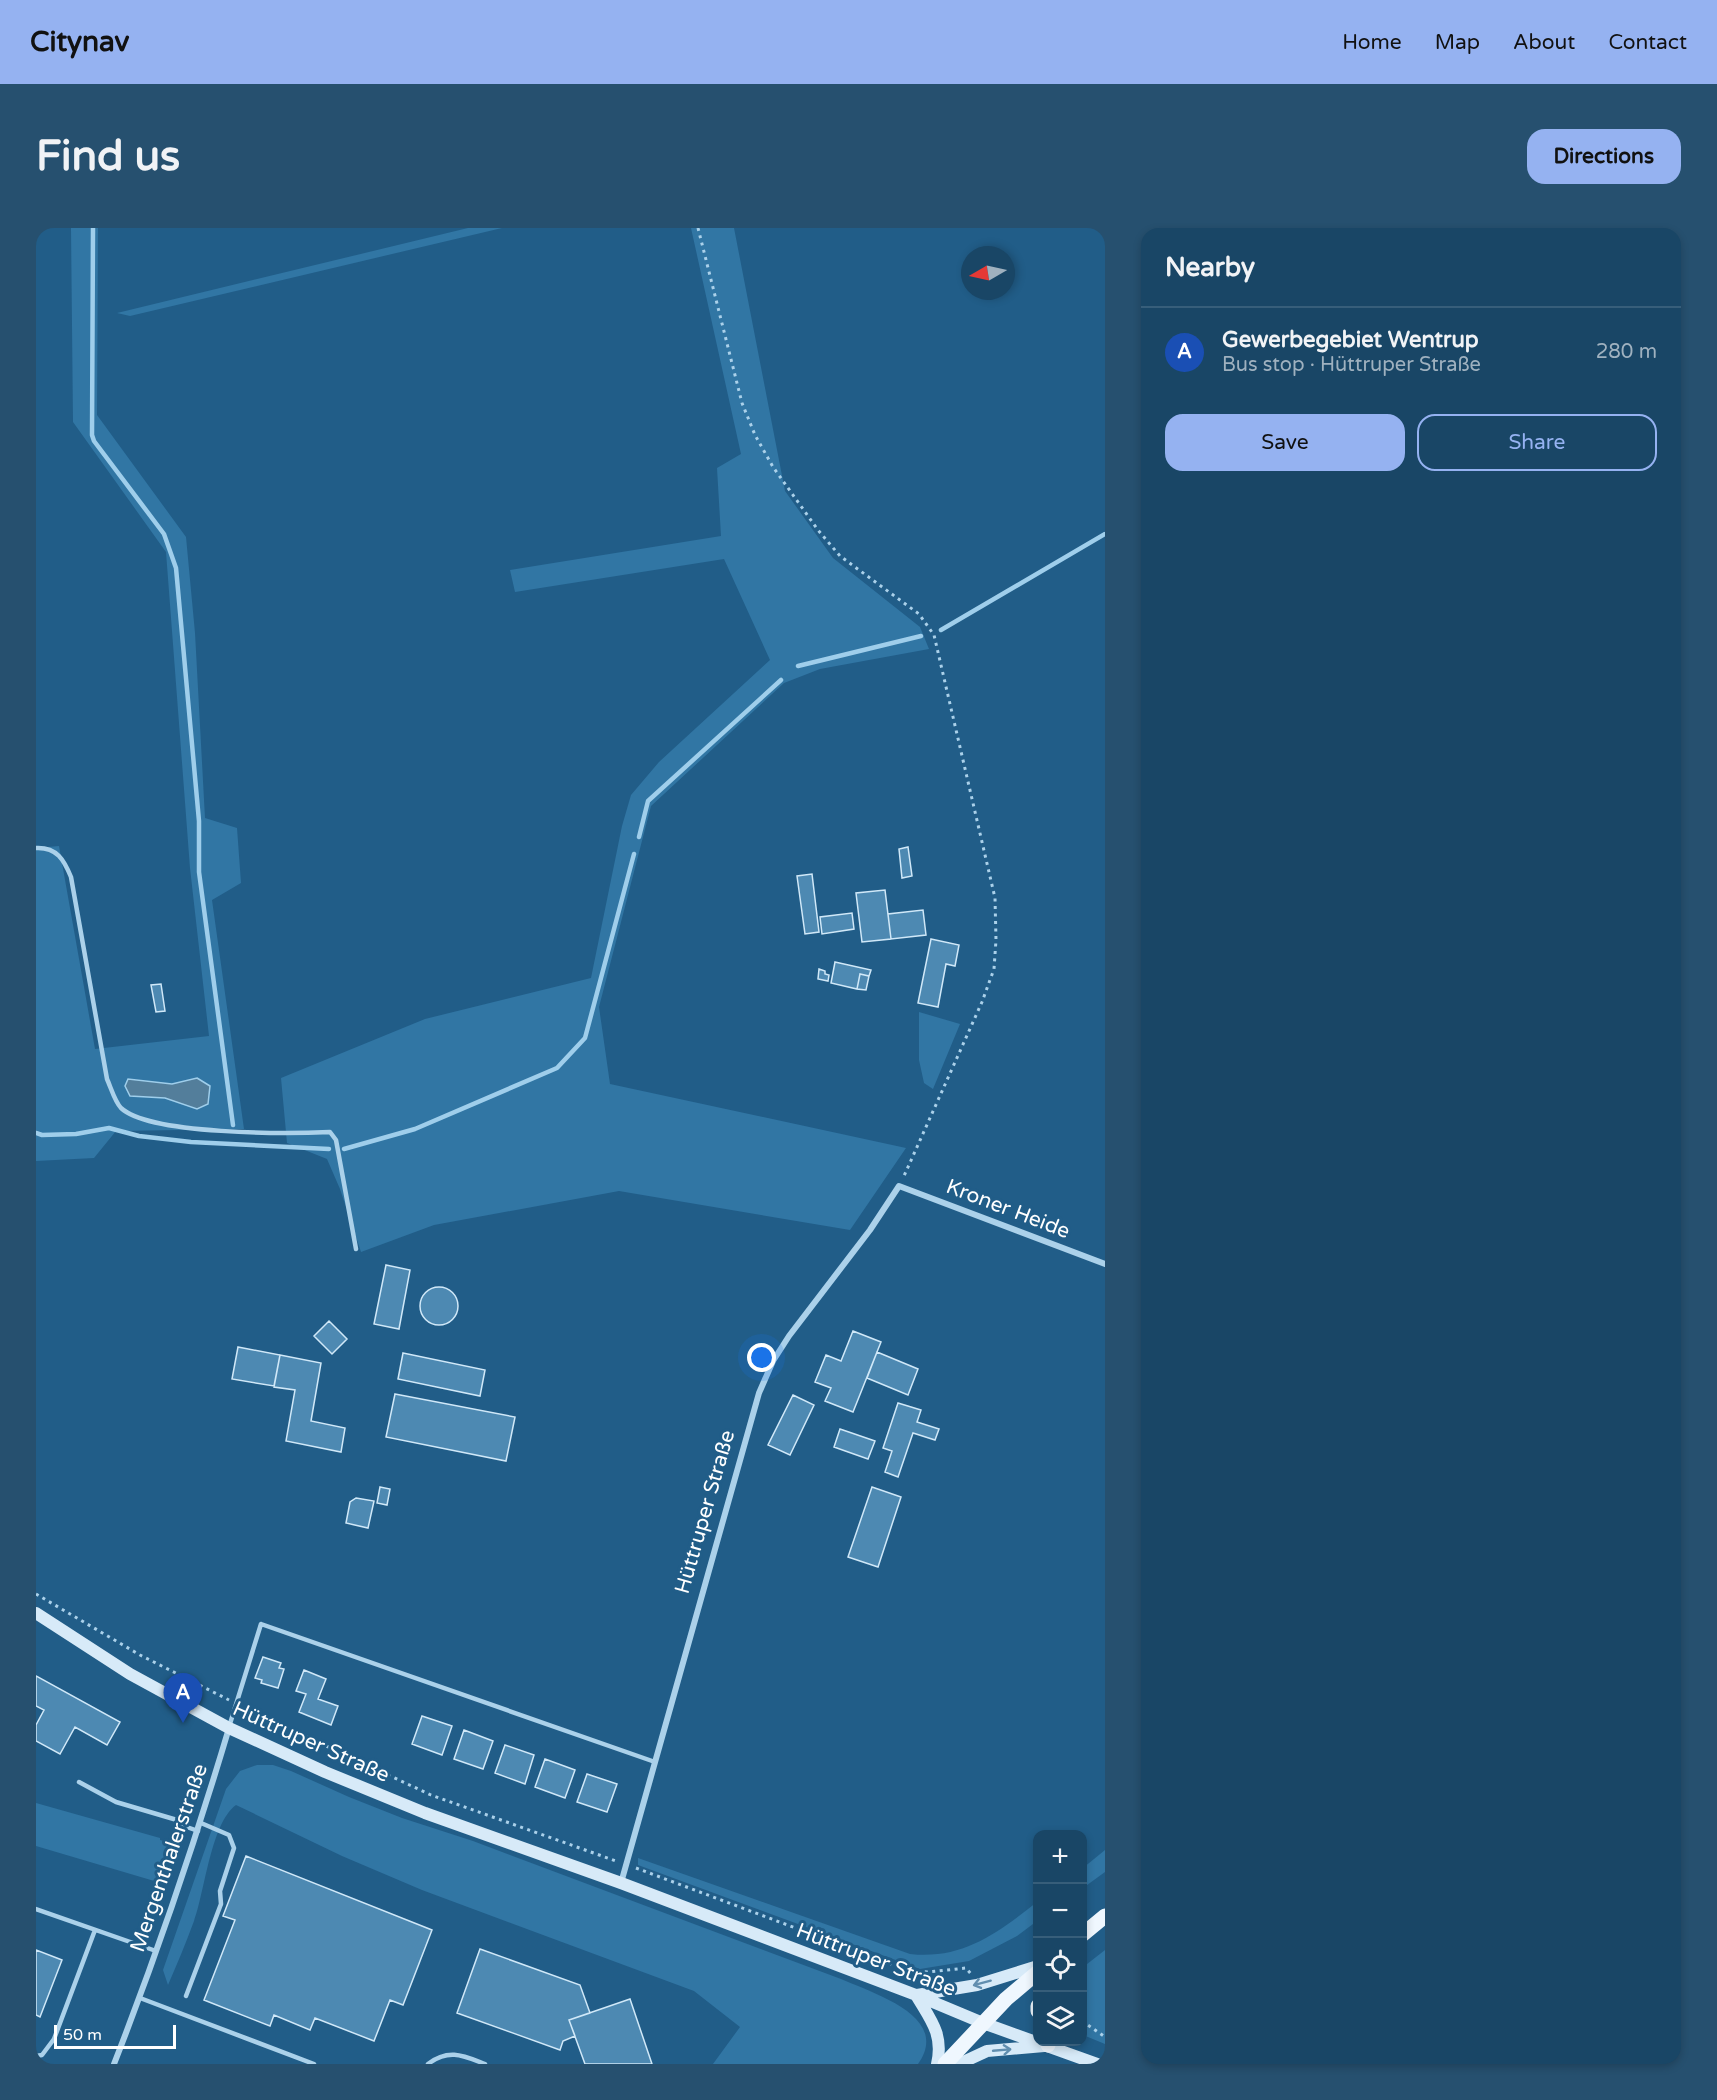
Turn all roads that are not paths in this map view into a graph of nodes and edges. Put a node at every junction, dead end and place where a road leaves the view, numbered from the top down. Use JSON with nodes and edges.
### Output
{"nodes":[{"id":1,"x":36,"y":848,"type":"edge"},
{"id":2,"x":899,"y":1186,"type":"joint"},
{"id":3,"x":356,"y":1249,"type":"dead end"},
{"id":4,"x":1105,"y":1264,"type":"edge"},
{"id":5,"x":36,"y":1613,"type":"edge"},
{"id":6,"x":229,"y":1728,"type":"junction"},
{"id":7,"x":655,"y":1762,"type":"junction"},
{"id":8,"x":79,"y":1782,"type":"dead end"},
{"id":9,"x":201,"y":1823,"type":"junction"},
{"id":10,"x":198,"y":1831,"type":"junction"},
{"id":11,"x":621,"y":1883,"type":"junction"},
{"id":12,"x":36,"y":1909,"type":"edge"},
{"id":13,"x":1105,"y":1916,"type":"edge"},
{"id":14,"x":95,"y":1930,"type":"junction"},
{"id":15,"x":1087,"y":1932,"type":"edge"},
{"id":16,"x":156,"y":1951,"type":"junction"},
{"id":17,"x":1033,"y":1968,"type":"edge"},
{"id":18,"x":1033,"y":1976,"type":"edge"},
{"id":19,"x":916,"y":1995,"type":"junction"},
{"id":20,"x":186,"y":1996,"type":"dead end"},
{"id":21,"x":140,"y":1998,"type":"junction"},
{"id":22,"x":982,"y":2023,"type":"junction"},
{"id":23,"x":1033,"y":2038,"type":"edge"},
{"id":24,"x":1033,"y":2045,"type":"edge"},
{"id":25,"x":1055,"y":2046,"type":"edge"},
{"id":26,"x":36,"y":2056,"type":"edge"},
{"id":27,"x":114,"y":2064,"type":"edge"},
{"id":28,"x":314,"y":2064,"type":"edge"},
{"id":29,"x":428,"y":2064,"type":"edge"},
{"id":30,"x":485,"y":2064,"type":"edge"},
{"id":31,"x":937,"y":2064,"type":"edge"},
{"id":32,"x":945,"y":2064,"type":"edge"},
{"id":33,"x":958,"y":2064,"type":"edge"},
{"id":34,"x":1097,"y":2064,"type":"edge"}],
"edges":[{"from":1,"to":3,"type":"lane"},
{"from":2,"to":4,"type":"street","name":"Kroner Heide"},
{"from":2,"to":7,"type":"street","name":"Hüttruper Straße"},
{"from":5,"to":6,"type":"main road","name":"Hüttruper Straße"},
{"from":6,"to":7,"type":"lane"},
{"from":6,"to":9,"type":"street","name":"Mergenthalerstraße"},
{"from":6,"to":11,"type":"main road","name":"Hüttruper Straße"},
{"from":7,"to":11,"type":"street","name":"Hüttruper Straße"},
{"from":8,"to":10,"type":"lane"},
{"from":9,"to":10,"type":"street","name":"Mergenthalerstraße"},
{"from":9,"to":20,"type":"lane"},
{"from":10,"to":16,"type":"street","name":"Mergenthalerstraße"},
{"from":11,"to":19,"type":"main road","name":"Hüttruper Straße"},
{"from":12,"to":14,"type":"lane"},
{"from":13,"to":15,"type":"main road"},
{"from":14,"to":16,"type":"lane"},
{"from":14,"to":26,"type":"lane"},
{"from":16,"to":21,"type":"street","name":"Mergenthalerstraße"},
{"from":17,"to":19,"type":"main road","one_way":true},
{"from":18,"to":22,"type":"main road"},
{"from":19,"to":22,"type":"main road","name":"Hüttruper Straße"},
{"from":19,"to":31,"type":"main road"},
{"from":21,"to":27,"type":"street","name":"Mergenthalerstraße"},
{"from":21,"to":28,"type":"lane"},
{"from":22,"to":23,"type":"main road","name":"Hüttruper Straße"},
{"from":22,"to":32,"type":"main road"},
{"from":33,"to":24,"type":"main road","one_way":true},
{"from":25,"to":34,"type":"main road","name":"Hüttruper Straße"},
{"from":29,"to":30,"type":"lane"}]}
